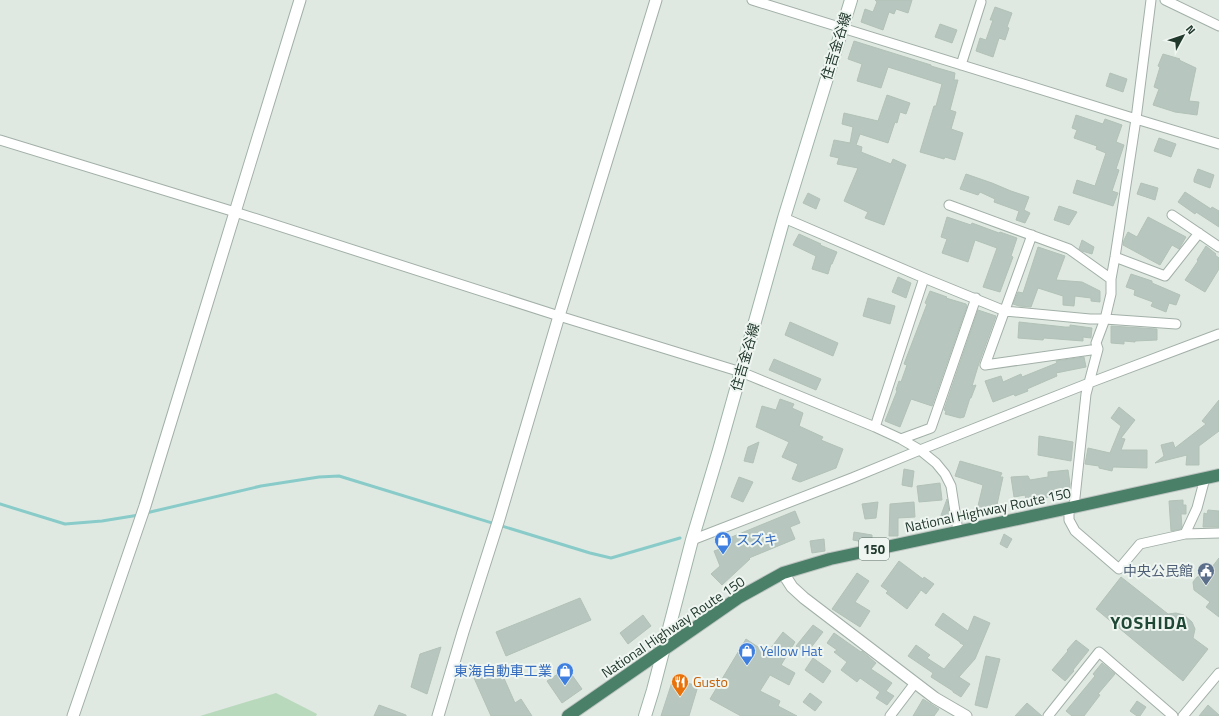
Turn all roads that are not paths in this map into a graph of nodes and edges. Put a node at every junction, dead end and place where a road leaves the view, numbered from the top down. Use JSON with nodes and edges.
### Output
{"nodes":[{"id":1,"x":300,"y":0,"type":"edge"},
{"id":2,"x":656,"y":0,"type":"edge"},
{"id":3,"x":752,"y":0,"type":"edge"},
{"id":4,"x":851,"y":0,"type":"edge"},
{"id":5,"x":1151,"y":0,"type":"edge"},
{"id":6,"x":1165,"y":0,"type":"edge"},
{"id":7,"x":981,"y":2,"type":"dead end"},
{"id":8,"x":1219,"y":26,"type":"edge"},
{"id":9,"x":842,"y":27,"type":"junction"},
{"id":10,"x":961,"y":65,"type":"junction"},
{"id":11,"x":1136,"y":119,"type":"junction"},
{"id":12,"x":0,"y":140,"type":"edge"},
{"id":13,"x":1219,"y":144,"type":"edge"},
{"id":14,"x":949,"y":206,"type":"dead end"},
{"id":15,"x":235,"y":212,"type":"junction"},
{"id":16,"x":1172,"y":215,"type":"dead end"},
{"id":17,"x":784,"y":218,"type":"junction"},
{"id":18,"x":1199,"y":233,"type":"junction"},
{"id":19,"x":1032,"y":235,"type":"junction"},
{"id":20,"x":1219,"y":247,"type":"edge"},
{"id":21,"x":1116,"y":257,"type":"junction"},
{"id":22,"x":924,"y":278,"type":"junction"},
{"id":23,"x":1111,"y":279,"type":"junction"},
{"id":24,"x":976,"y":298,"type":"junction"},
{"id":25,"x":1005,"y":311,"type":"junction"},
{"id":26,"x":559,"y":316,"type":"junction"},
{"id":27,"x":1105,"y":318,"type":"junction"},
{"id":28,"x":1176,"y":324,"type":"dead end"},
{"id":29,"x":1219,"y":334,"type":"edge"},
{"id":30,"x":1098,"y":348,"type":"junction"},
{"id":31,"x":741,"y":372,"type":"junction"},
{"id":32,"x":1089,"y":383,"type":"junction"},
{"id":33,"x":875,"y":427,"type":"junction"},
{"id":34,"x":901,"y":439,"type":"junction"},
{"id":35,"x":920,"y":450,"type":"junction"},
{"id":36,"x":1219,"y":475,"type":"edge"},
{"id":37,"x":1205,"y":478,"type":"junction"},
{"id":38,"x":1072,"y":508,"type":"junction"},
{"id":39,"x":958,"y":531,"type":"junction"},
{"id":40,"x":1219,"y":533,"type":"edge"},
{"id":41,"x":1185,"y":534,"type":"junction"},
{"id":42,"x":692,"y":540,"type":"junction"},
{"id":43,"x":783,"y":574,"type":"junction"},
{"id":44,"x":663,"y":651,"type":"junction"},
{"id":45,"x":1219,"y":673,"type":"edge"},
{"id":46,"x":915,"y":683,"type":"junction"},
{"id":47,"x":73,"y":716,"type":"edge"},
{"id":48,"x":438,"y":716,"type":"edge"},
{"id":49,"x":568,"y":716,"type":"edge"},
{"id":50,"x":645,"y":716,"type":"edge"},
{"id":51,"x":890,"y":716,"type":"edge"},
{"id":52,"x":966,"y":716,"type":"edge"},
{"id":53,"x":1048,"y":716,"type":"edge"},
{"id":54,"x":1172,"y":716,"type":"edge"},
{"id":55,"x":1184,"y":716,"type":"edge"}],
"edges":[{"from":1,"to":15,"type":"street"},
{"from":2,"to":26,"type":"street"},
{"from":3,"to":9,"type":"street"},
{"from":4,"to":9,"type":"main road","name":"住吉金谷線"},
{"from":5,"to":11,"type":"street"},
{"from":6,"to":8,"type":"street"},
{"from":7,"to":10,"type":"street"},
{"from":9,"to":10,"type":"street"},
{"from":9,"to":17,"type":"main road","name":"住吉金谷線"},
{"from":10,"to":11,"type":"street"},
{"from":11,"to":13,"type":"street"},
{"from":11,"to":21,"type":"street"},
{"from":12,"to":15,"type":"street"},
{"from":14,"to":19,"type":"street"},
{"from":15,"to":26,"type":"street"},
{"from":15,"to":47,"type":"street"},
{"from":16,"to":18,"type":"street"},
{"from":17,"to":22,"type":"street"},
{"from":17,"to":31,"type":"main road","name":"住吉金谷線"},
{"from":18,"to":20,"type":"street"},
{"from":18,"to":21,"type":"street"},
{"from":19,"to":23,"type":"street"},
{"from":19,"to":25,"type":"street"},
{"from":21,"to":23,"type":"street"},
{"from":22,"to":24,"type":"street"},
{"from":22,"to":33,"type":"street"},
{"from":23,"to":27,"type":"street"},
{"from":24,"to":25,"type":"street"},
{"from":24,"to":34,"type":"street"},
{"from":25,"to":27,"type":"street"},
{"from":25,"to":30,"type":"street"},
{"from":26,"to":31,"type":"street"},
{"from":26,"to":48,"type":"street"},
{"from":27,"to":28,"type":"street"},
{"from":27,"to":30,"type":"street"},
{"from":29,"to":32,"type":"street"},
{"from":30,"to":32,"type":"street"},
{"from":31,"to":33,"type":"street"},
{"from":31,"to":42,"type":"main road","name":"住吉金谷線"},
{"from":32,"to":35,"type":"street"},
{"from":32,"to":38,"type":"street"},
{"from":33,"to":34,"type":"street"},
{"from":34,"to":35,"type":"street"},
{"from":35,"to":39,"type":"street"},
{"from":35,"to":42,"type":"street"},
{"from":36,"to":37,"type":"highway","name":"National Highway Route 150","number":"150"},
{"from":37,"to":38,"type":"highway","name":"National Highway Route 150","number":"150"},
{"from":37,"to":41,"type":"street"},
{"from":38,"to":39,"type":"highway","name":"National Highway Route 150","number":"150"},
{"from":38,"to":41,"type":"street"},
{"from":39,"to":43,"type":"highway","name":"National Highway Route 150","number":"150"},
{"from":40,"to":41,"type":"street"},
{"from":42,"to":44,"type":"main road","name":"住吉金谷線"},
{"from":43,"to":44,"type":"highway","name":"National Highway Route 150","number":"150"},
{"from":43,"to":46,"type":"street"},
{"from":44,"to":49,"type":"highway","name":"National Highway Route 150","number":"150"},
{"from":44,"to":50,"type":"main road","name":"住吉金谷線"},
{"from":45,"to":55,"type":"street"},
{"from":46,"to":51,"type":"street"},
{"from":46,"to":52,"type":"street"},
{"from":53,"to":54,"type":"street"}]}
